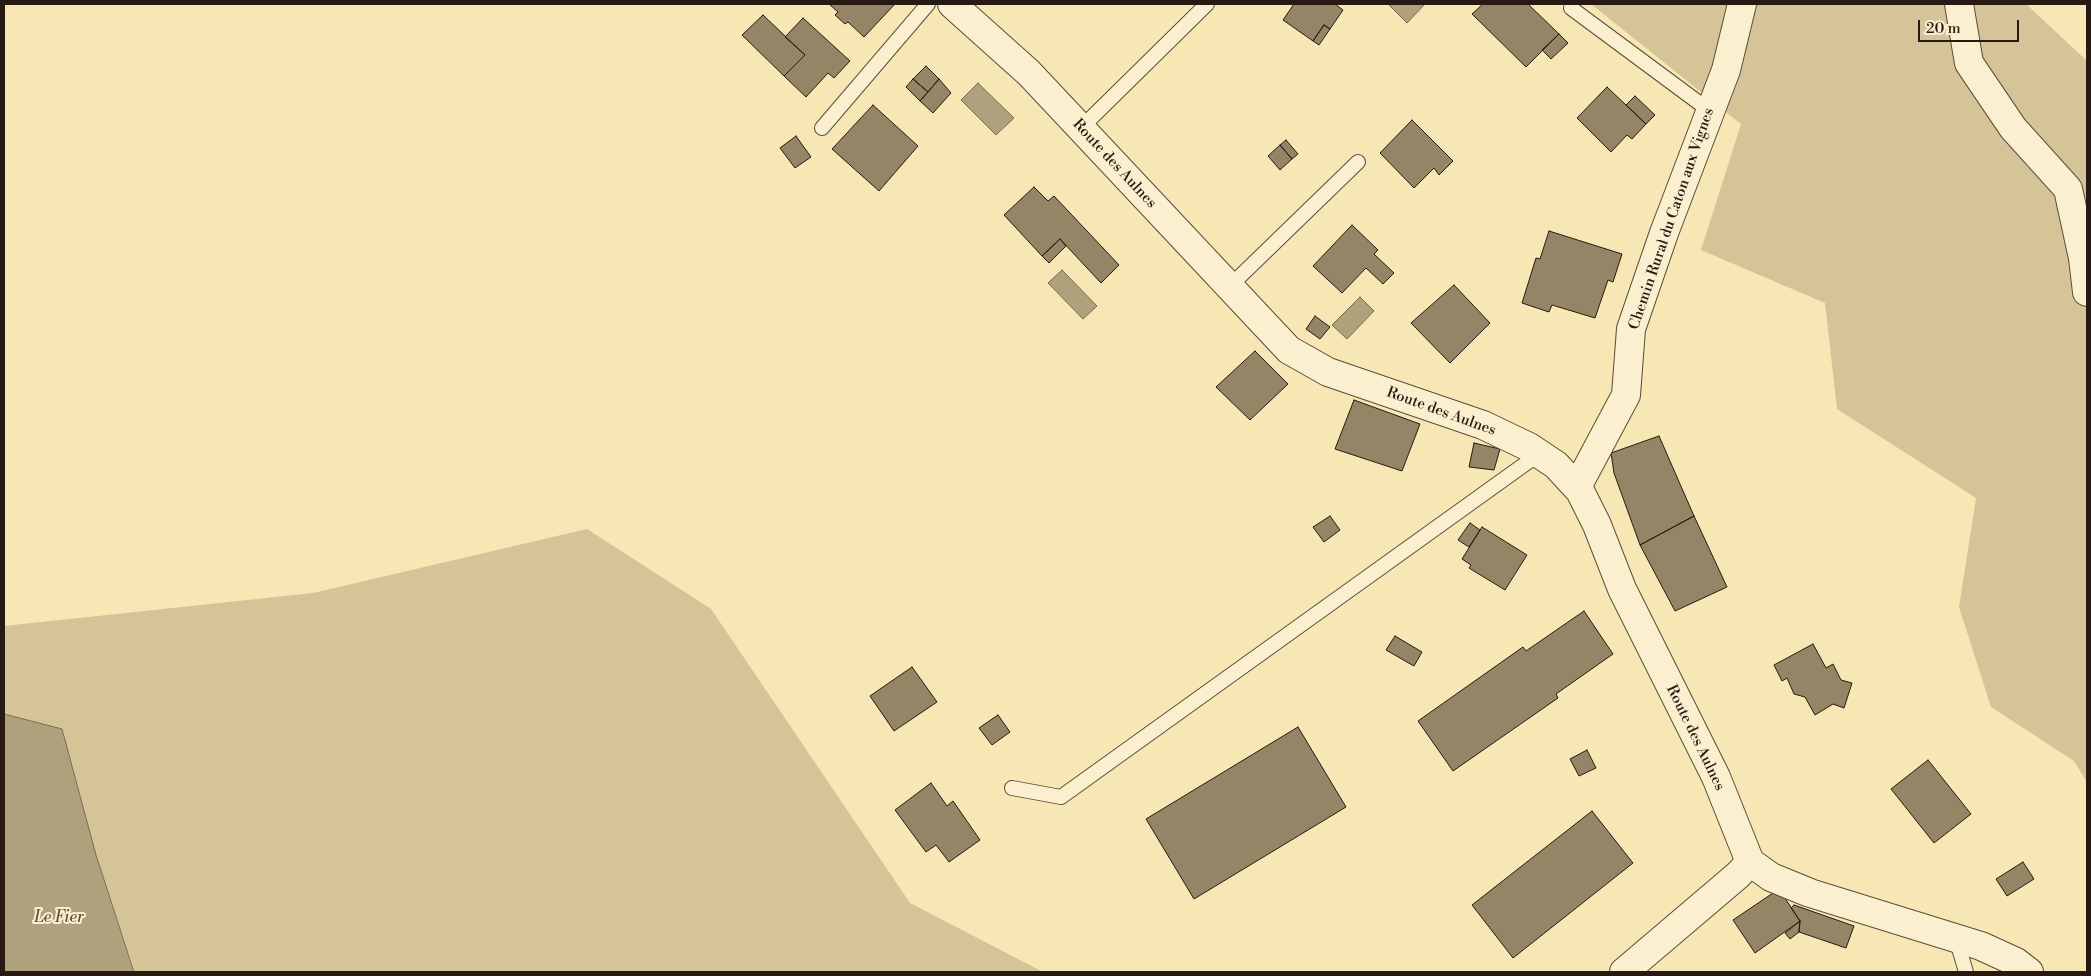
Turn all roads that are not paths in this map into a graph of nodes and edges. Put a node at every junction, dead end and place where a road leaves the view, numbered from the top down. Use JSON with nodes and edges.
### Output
{"nodes":[{"id":1,"x":928,"y":4,"type":"edge"},
{"id":2,"x":952,"y":4,"type":"edge"},
{"id":3,"x":1207,"y":4,"type":"edge"},
{"id":4,"x":1742,"y":4,"type":"edge"},
{"id":5,"x":1960,"y":4,"type":"edge"},
{"id":6,"x":1571,"y":8,"type":"dead end"},
{"id":7,"x":1710,"y":111,"type":"junction"},
{"id":8,"x":822,"y":128,"type":"dead end"},
{"id":9,"x":1080,"y":128,"type":"junction"},
{"id":10,"x":1358,"y":162,"type":"dead end"},
{"id":11,"x":1229,"y":287,"type":"junction"},
{"id":12,"x":2087,"y":292,"type":"edge"},
{"id":13,"x":1539,"y":454,"type":"junction"},
{"id":14,"x":1577,"y":487,"type":"junction"},
{"id":15,"x":1012,"y":788,"type":"dead end"},
{"id":16,"x":1750,"y":862,"type":"junction"},
{"id":17,"x":1956,"y":938,"type":"junction"},
{"id":18,"x":1624,"y":972,"type":"edge"},
{"id":19,"x":1966,"y":972,"type":"edge"},
{"id":20,"x":2029,"y":972,"type":"edge"}],
"edges":[{"from":1,"to":8,"type":"lane"},
{"from":2,"to":9,"type":"street","name":"Route des Aulnes"},
{"from":3,"to":9,"type":"lane"},
{"from":4,"to":7,"type":"street","name":"Chemin Rural du Caton aux Vignes"},
{"from":5,"to":12,"type":"street"},
{"from":6,"to":7,"type":"lane"},
{"from":7,"to":14,"type":"street","name":"Chemin Rural du Caton aux Vignes"},
{"from":9,"to":11,"type":"street","name":"Route des Aulnes"},
{"from":10,"to":11,"type":"lane"},
{"from":11,"to":13,"type":"street","name":"Route des Aulnes"},
{"from":13,"to":14,"type":"street","name":"Route des Aulnes"},
{"from":13,"to":15,"type":"lane"},
{"from":14,"to":16,"type":"street","name":"Route des Aulnes"},
{"from":16,"to":17,"type":"street"},
{"from":16,"to":18,"type":"street"},
{"from":17,"to":19,"type":"lane"},
{"from":17,"to":20,"type":"street"}]}
